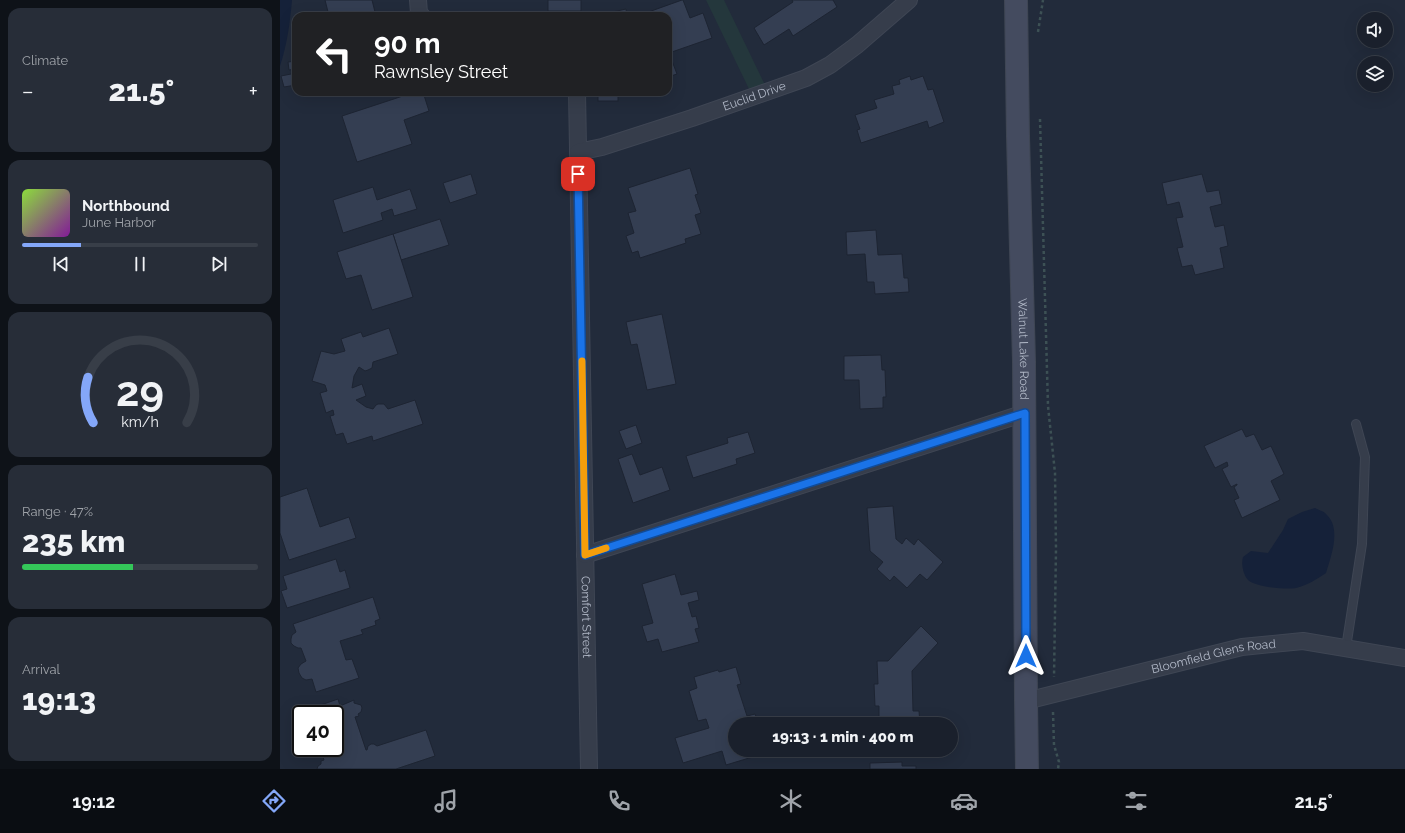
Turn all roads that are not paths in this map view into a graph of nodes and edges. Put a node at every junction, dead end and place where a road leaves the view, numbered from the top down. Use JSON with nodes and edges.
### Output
{"nodes":[{"id":1,"x":418,"y":0,"type":"edge"},
{"id":2,"x":909,"y":0,"type":"edge"},
{"id":3,"x":1016,"y":0,"type":"edge"},
{"id":4,"x":419,"y":12,"type":"edge"},
{"id":5,"x":577,"y":96,"type":"edge"},
{"id":6,"x":578,"y":152,"type":"junction"},
{"id":7,"x":1025,"y":413,"type":"junction"},
{"id":8,"x":1356,"y":424,"type":"dead end"},
{"id":9,"x":585,"y":555,"type":"junction"},
{"id":10,"x":1346,"y":648,"type":"junction"},
{"id":11,"x":1405,"y":658,"type":"edge"},
{"id":12,"x":1026,"y":701,"type":"junction"},
{"id":13,"x":589,"y":769,"type":"edge"},
{"id":14,"x":1027,"y":769,"type":"edge"}],
"edges":[{"from":1,"to":4,"type":"street"},
{"from":2,"to":6,"type":"street","name":"Euclid Drive"},
{"from":3,"to":7,"type":"street","name":"Walnut Lake Road"},
{"from":5,"to":6,"type":"street","name":"Comfort Street"},
{"from":6,"to":9,"type":"street","name":"Comfort Street"},
{"from":7,"to":9,"type":"street"},
{"from":7,"to":12,"type":"street","name":"Walnut Lake Road"},
{"from":8,"to":10,"type":"lane"},
{"from":9,"to":13,"type":"street","name":"Comfort Street"},
{"from":10,"to":11,"type":"street","name":"Bloomfield Glens Road"},
{"from":10,"to":12,"type":"street","name":"Bloomfield Glens Road"},
{"from":12,"to":14,"type":"street","name":"Walnut Lake Road"}]}
